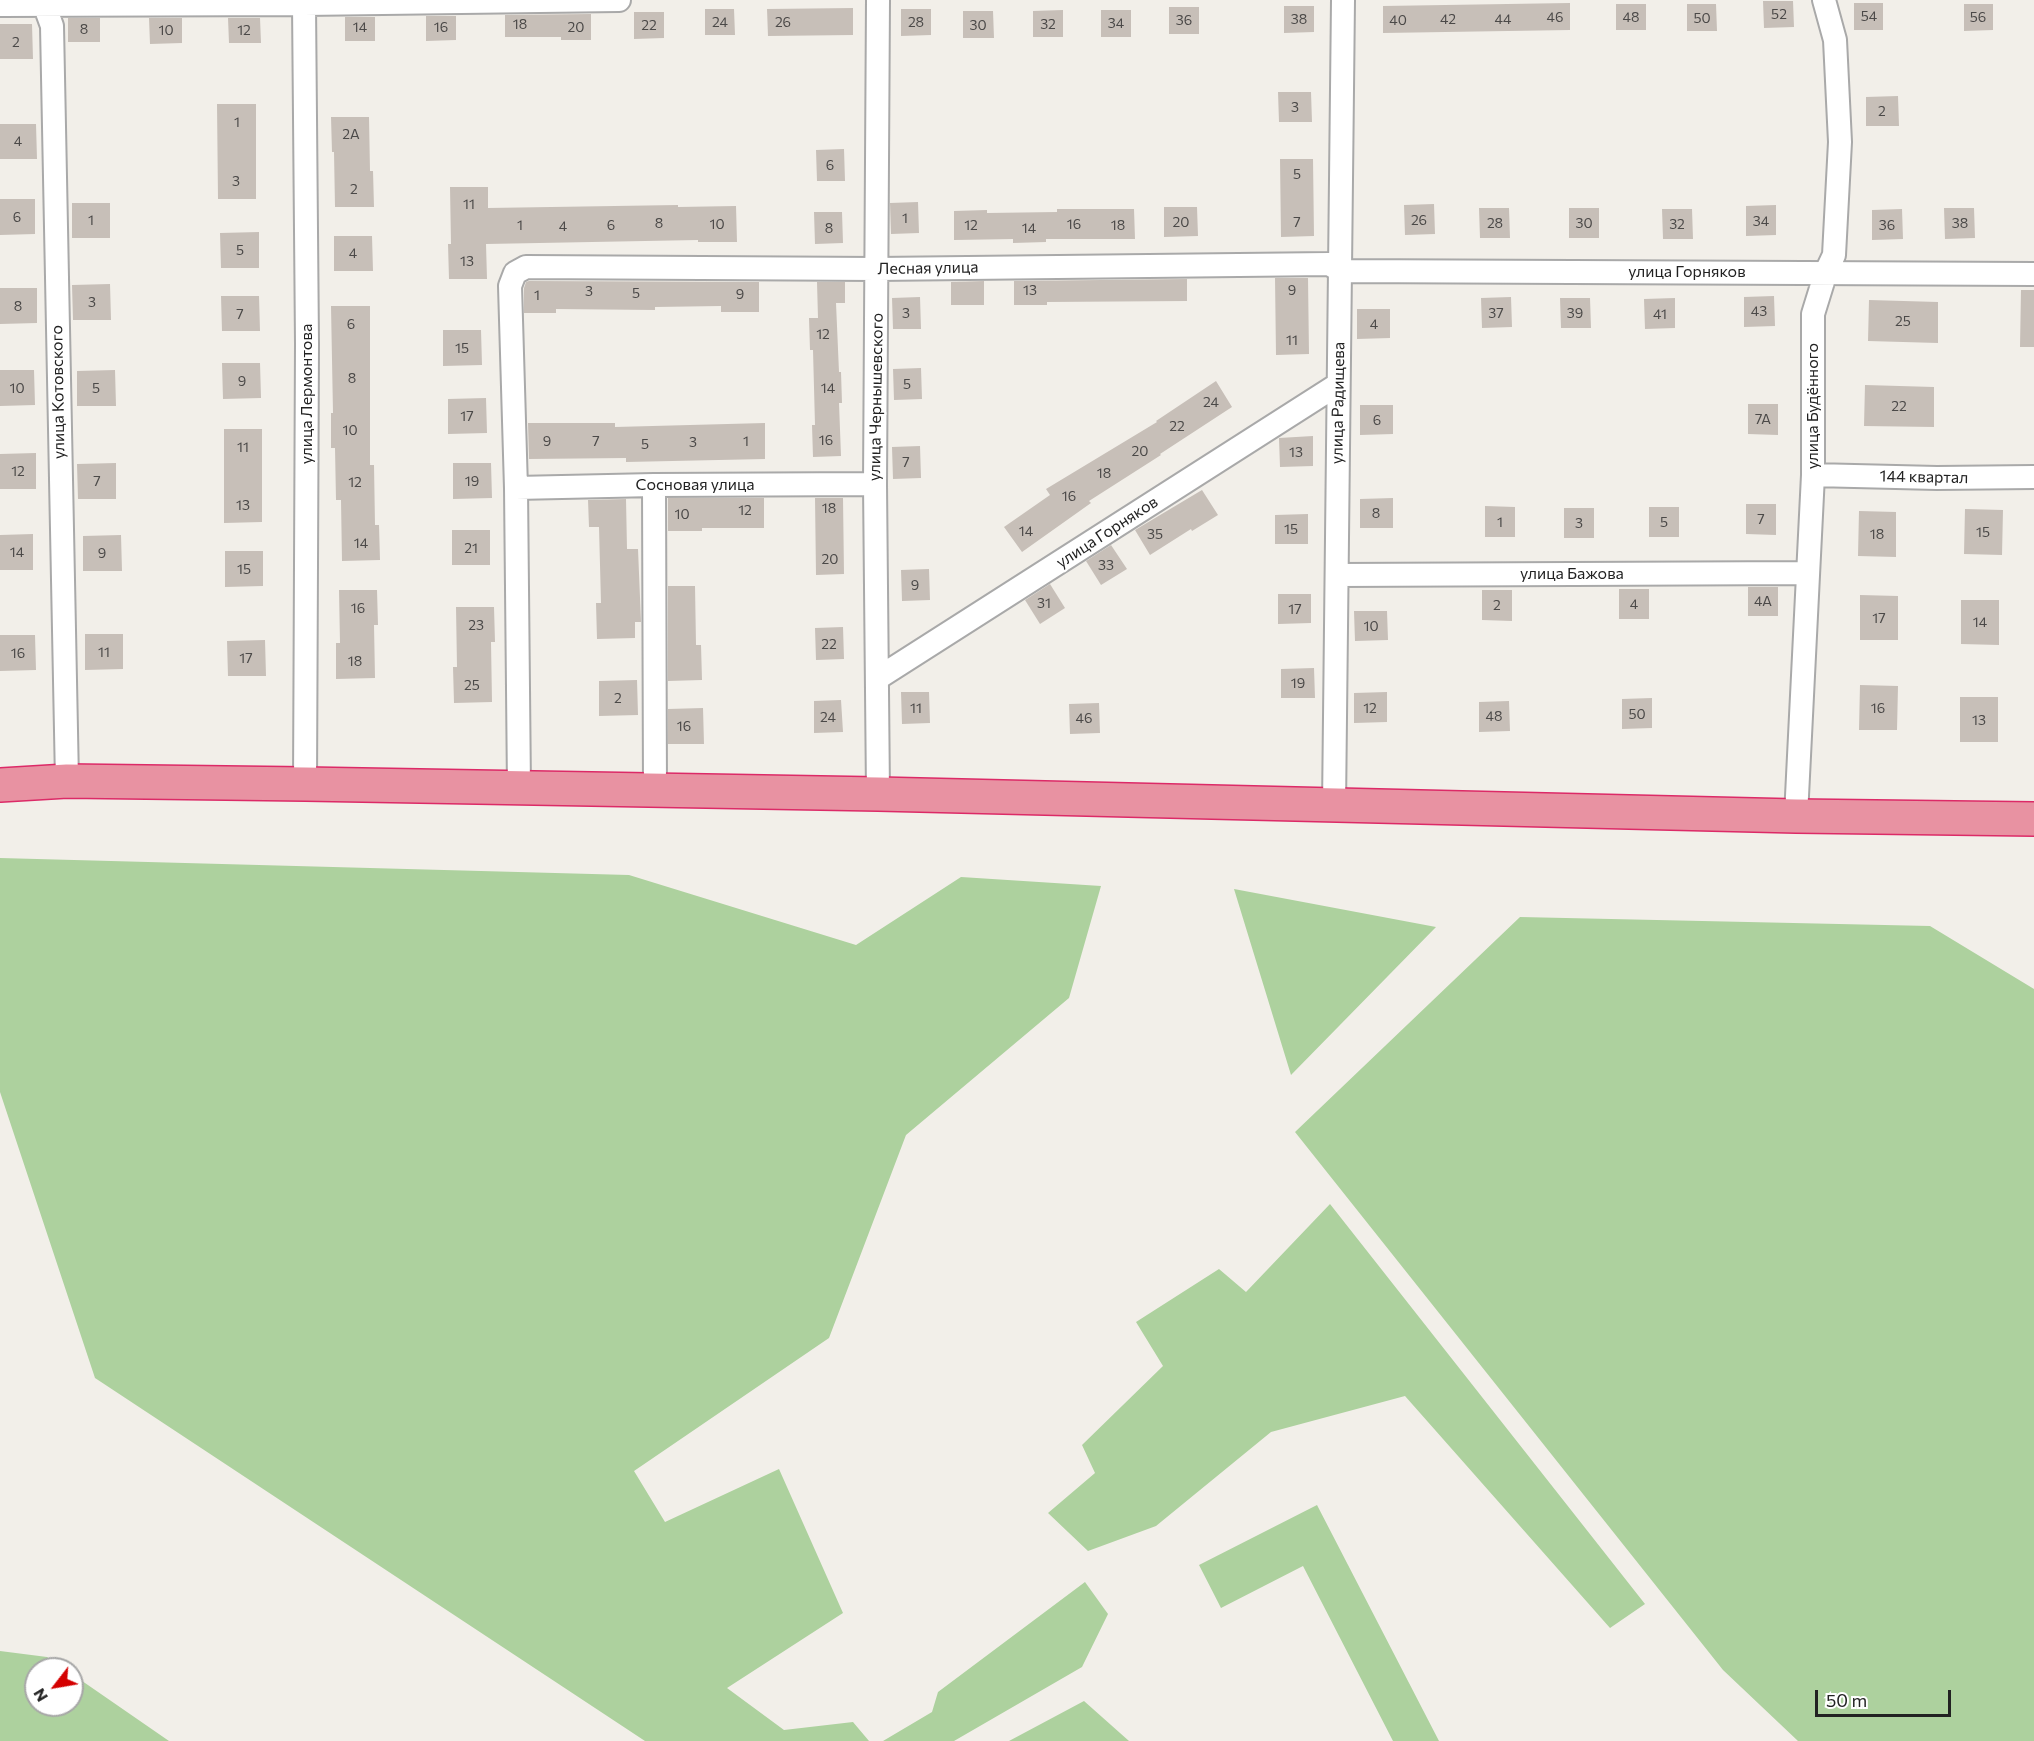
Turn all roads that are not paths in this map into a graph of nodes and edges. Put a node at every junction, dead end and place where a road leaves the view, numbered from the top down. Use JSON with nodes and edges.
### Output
{"nodes":[{"id":1,"x":619,"y":0,"type":"edge"},
{"id":2,"x":878,"y":0,"type":"edge"},
{"id":3,"x":1342,"y":0,"type":"edge"},
{"id":4,"x":1824,"y":0,"type":"edge"},
{"id":5,"x":44,"y":4,"type":"junction"},
{"id":6,"x":304,"y":4,"type":"junction"},
{"id":7,"x":0,"y":5,"type":"edge"},
{"id":8,"x":877,"y":268,"type":"junction"},
{"id":9,"x":1341,"y":271,"type":"junction"},
{"id":10,"x":1826,"y":272,"type":"junction"},
{"id":11,"x":2034,"y":274,"type":"edge"},
{"id":12,"x":1337,"y":385,"type":"junction"},
{"id":13,"x":1813,"y":475,"type":"junction"},
{"id":14,"x":2034,"y":477,"type":"edge"},
{"id":15,"x":875,"y":484,"type":"junction"},
{"id":16,"x":654,"y":485,"type":"junction"},
{"id":17,"x":516,"y":489,"type":"junction"},
{"id":18,"x":1807,"y":573,"type":"junction"},
{"id":19,"x":1338,"y":575,"type":"junction"},
{"id":20,"x":878,"y":678,"type":"junction"},
{"id":21,"x":67,"y":781,"type":"junction"},
{"id":22,"x":0,"y":784,"type":"edge"},
{"id":23,"x":305,"y":784,"type":"junction"},
{"id":24,"x":519,"y":789,"type":"junction"},
{"id":25,"x":655,"y":791,"type":"junction"},
{"id":26,"x":878,"y":794,"type":"junction"},
{"id":27,"x":1334,"y":806,"type":"junction"},
{"id":28,"x":1796,"y":816,"type":"junction"},
{"id":29,"x":2034,"y":819,"type":"edge"}],
"edges":[{"from":1,"to":6,"type":"street"},
{"from":2,"to":8,"type":"street","name":"улица Чернышевского"},
{"from":3,"to":9,"type":"street","name":"улица Радищева"},
{"from":4,"to":10,"type":"street","name":"улица Будённого"},
{"from":5,"to":6,"type":"street"},
{"from":5,"to":7,"type":"street"},
{"from":5,"to":21,"type":"street","name":"улица Котовского"},
{"from":6,"to":23,"type":"street","name":"улица Лермонтова"},
{"from":8,"to":9,"type":"street","name":"Лесная улица"},
{"from":8,"to":15,"type":"street","name":"улица Чернышевского"},
{"from":8,"to":17,"type":"street","name":"Лесная улица"},
{"from":9,"to":10,"type":"street","name":"улица Горняков"},
{"from":9,"to":12,"type":"street","name":"улица Радищева"},
{"from":10,"to":11,"type":"street","name":"улица Горняков"},
{"from":10,"to":13,"type":"street","name":"улица Будённого"},
{"from":12,"to":19,"type":"street","name":"улица Радищева"},
{"from":12,"to":20,"type":"street","name":"улица Горняков"},
{"from":13,"to":14,"type":"street","name":"144 квартал"},
{"from":13,"to":18,"type":"street","name":"улица Будённого"},
{"from":15,"to":16,"type":"street","name":"Сосновая улица"},
{"from":15,"to":20,"type":"street","name":"улица Чернышевского"},
{"from":16,"to":17,"type":"street","name":"Сосновая улица"},
{"from":16,"to":25,"type":"street"},
{"from":17,"to":24,"type":"street"},
{"from":18,"to":19,"type":"street","name":"улица Бажова"},
{"from":18,"to":28,"type":"street","name":"улица Будённого"},
{"from":19,"to":27,"type":"street","name":"улица Радищева"},
{"from":20,"to":26,"type":"street","name":"улица Чернышевского"},
{"from":21,"to":22,"type":"highway"},
{"from":21,"to":23,"type":"highway"},
{"from":23,"to":24,"type":"highway"},
{"from":24,"to":25,"type":"highway"},
{"from":25,"to":26,"type":"highway"},
{"from":26,"to":27,"type":"highway"},
{"from":27,"to":28,"type":"highway"},
{"from":28,"to":29,"type":"highway"}]}
